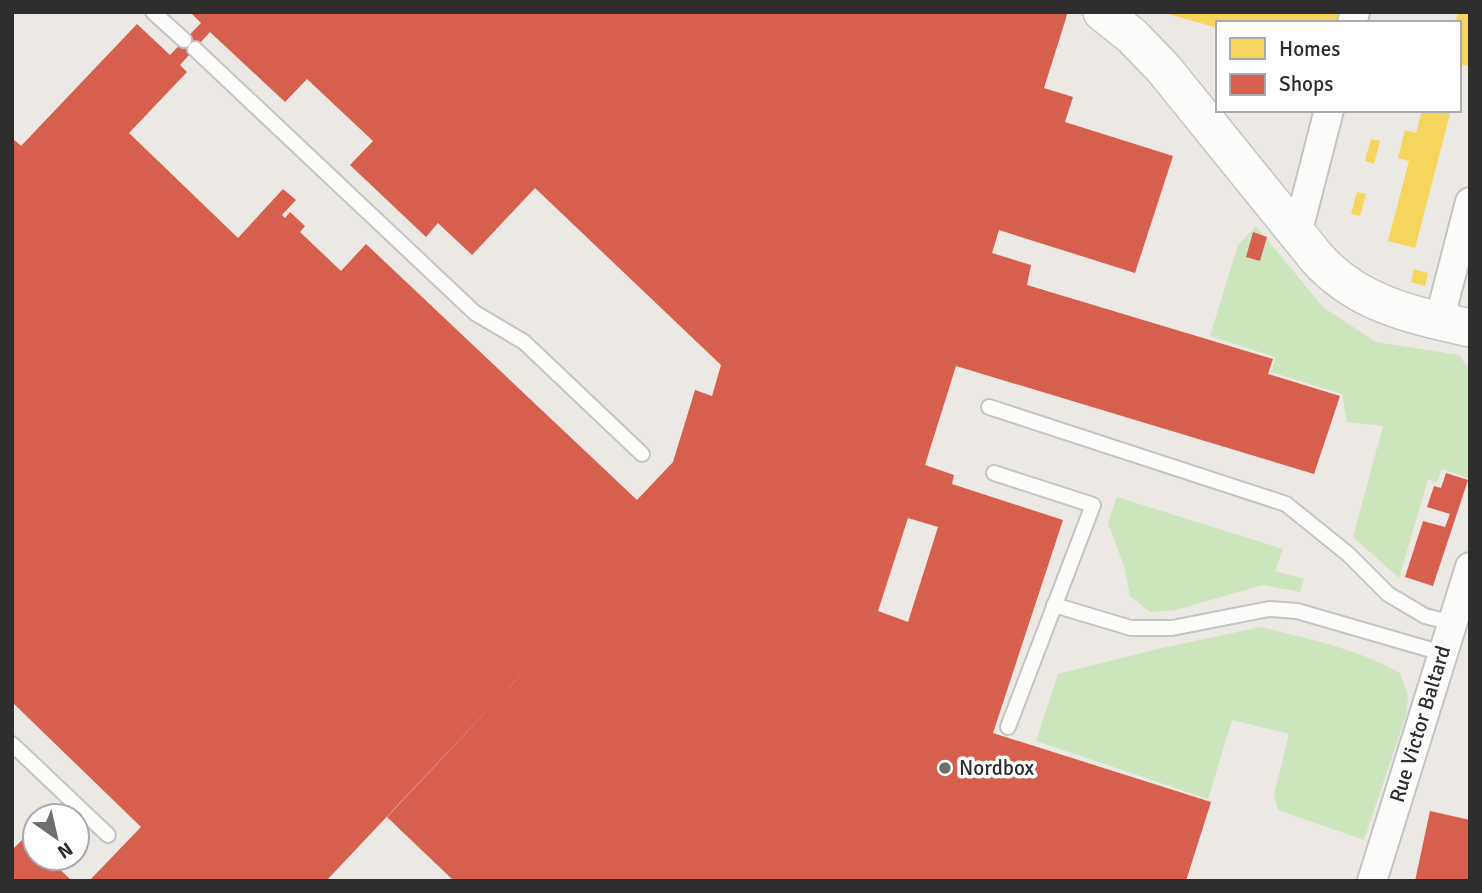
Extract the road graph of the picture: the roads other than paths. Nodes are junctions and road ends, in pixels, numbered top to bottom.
1 (153, 12) edge
2 (1117, 18) edge
3 (1328, 112) edge
4 (1470, 202) edge
5 (1297, 234) junction
6 (1455, 325) edge
7 (989, 407) dead end
8 (642, 454) dead end
9 (994, 473) dead end
10 (1470, 568) edge
11 (1054, 605) junction
12 (1452, 623) junction
13 (1442, 653) junction
14 (1008, 727) dead end
15 (14, 750) edge
16 (108, 835) dead end
17 (1372, 881) edge

1 - 8 lane
2 - 5 street
3 - 5 street
4 - 6 street
5 - 6 street
7 - 12 lane
9 - 11 lane
10 - 12 street, Rue Victor Baltard
11 - 13 lane
11 - 14 lane
12 - 13 street, Rue Victor Baltard
13 - 17 street, Rue Victor Baltard
15 - 16 lane

